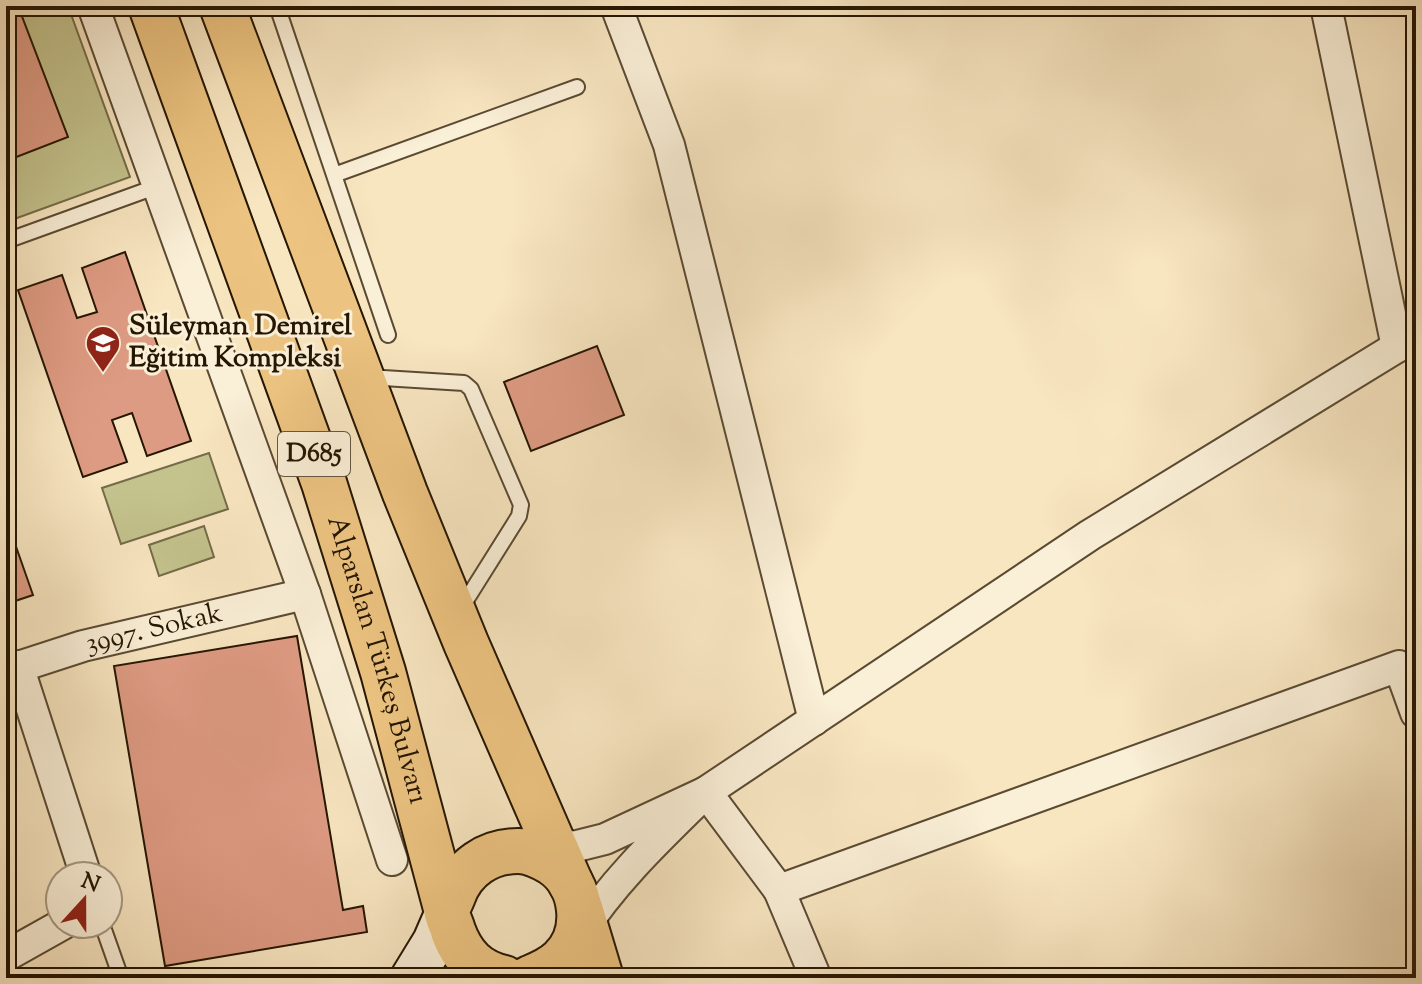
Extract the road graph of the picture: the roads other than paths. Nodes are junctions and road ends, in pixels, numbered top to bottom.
1 (93, 6) edge
2 (151, 6) edge
3 (222, 6) edge
4 (277, 6) edge
5 (616, 6) edge
6 (1334, 8) edge
7 (577, 87) dead end
8 (334, 175) junction
9 (158, 186) junction
10 (6, 241) edge
11 (388, 335) dead end
12 (1406, 343) edge
13 (360, 376) junction
14 (305, 594) junction
15 (456, 617) junction
16 (12, 669) edge
17 (1416, 713) edge
18 (814, 720) junction
19 (706, 792) junction
20 (80, 860) edge
21 (392, 860) dead end
22 (779, 890) junction
23 (565, 892) junction
24 (44, 935) edge
25 (108, 940) edge
26 (460, 947) edge
27 (6, 956) edge
28 (121, 978) edge
29 (412, 978) edge
30 (504, 978) edge
31 (530, 978) edge
32 (601, 978) edge
33 (816, 978) edge

1 - 9 street
2 - 26 highway, Alparslan Türkeş Bulvarı / D685
3 - 13 highway, D685
4 - 8 lane
5 - 18 street
6 - 12 street
7 - 8 lane
8 - 11 lane
9 - 10 lane
9 - 14 street
12 - 18 street
13 - 15 highway, D685
13 - 15 lane
14 - 16 street, 3997. Sokak
14 - 21 street
15 - 23 highway, D685
16 - 20 street
17 - 22 street
18 - 19 street
19 - 22 street
19 - 23 street
19 - 23 street
22 - 33 street
23 - 26 highway
23 - 31 highway
23 - 32 highway, D685
24 - 27 street
25 - 28 lane
26 - 29 street
26 - 30 highway

